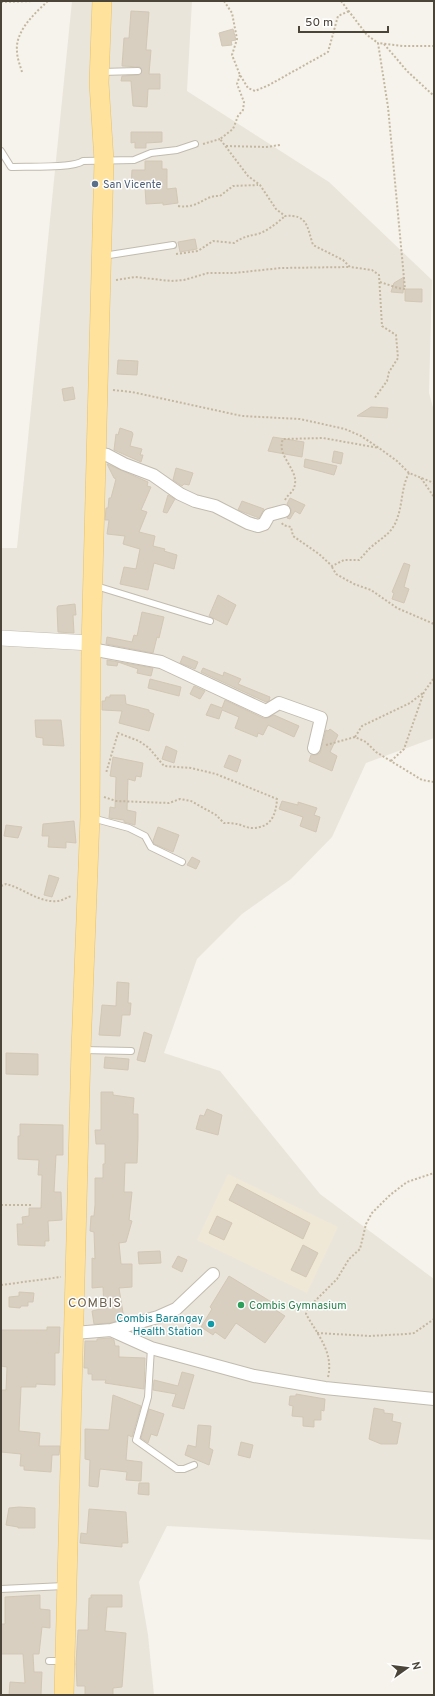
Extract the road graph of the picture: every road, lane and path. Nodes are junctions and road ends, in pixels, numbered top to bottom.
1 (34, 1) edge
2 (48, 1) edge
3 (102, 1) edge
4 (224, 1) edge
5 (341, 1) edge
6 (1, 2) edge
7 (349, 11) junction
8 (378, 43) junction
9 (384, 44) junction
10 (434, 46) edge
11 (22, 72) dead end
12 (138, 72) dead end
13 (240, 75) junction
14 (100, 78) junction
15 (434, 96) edge
16 (220, 139) junction
17 (195, 144) joint
18 (280, 145) dead end
19 (225, 146) junction
20 (1, 151) edge
21 (104, 161) junction
22 (260, 184) junction
23 (178, 206) dead end
24 (285, 216) junction
25 (173, 245) joint
26 (101, 256) junction
27 (350, 267) junction
28 (101, 279) junction
29 (380, 282) junction
30 (97, 388) junction
31 (374, 399) dead end
32 (379, 448) junction
33 (96, 453) junction
34 (409, 474) junction
35 (420, 477) junction
36 (434, 483) edge
37 (434, 497) edge
38 (282, 511) junction
39 (332, 566) junction
40 (92, 586) junction
41 (210, 621) dead end
42 (434, 624) edge
43 (1, 638) edge
44 (91, 646) junction
45 (434, 678) edge
46 (424, 692) junction
47 (355, 737) junction
48 (314, 748) joint
49 (391, 761) junction
50 (106, 775) dead end
51 (434, 782) edge
52 (99, 796) dead end
53 (90, 817) junction
54 (182, 862) dead end
55 (1, 886) edge
56 (87, 896) junction
57 (81, 1050) junction
58 (131, 1051) dead end
59 (434, 1172) edge
60 (1, 1205) edge
61 (32, 1205) dead end
62 (213, 1274) dead end
63 (76, 1276) junction
64 (1, 1285) edge
65 (434, 1319) edge
66 (111, 1330) junction
67 (74, 1333) junction
68 (317, 1333) junction
69 (151, 1348) junction
70 (325, 1388) junction
71 (434, 1399) edge
72 (194, 1465) dead end
73 (66, 1586) junction
74 (1, 1589) edge
75 (64, 1695) edge

1 - 6 path
2 - 11 path
3 - 14 main road
4 - 13 path
5 - 7 path
7 - 8 path
7 - 13 path
8 - 9 path
8 - 29 path
9 - 10 path
9 - 15 path
12 - 14 lane
13 - 16 path
14 - 21 main road
16 - 17 path
16 - 19 path
17 - 21 lane
18 - 19 path
19 - 22 path
20 - 21 lane
21 - 26 main road
22 - 23 path
22 - 24 path
24 - 25 path
24 - 27 path
25 - 26 lane
26 - 28 main road
27 - 28 path
27 - 29 path
28 - 30 main road
29 - 31 path
30 - 32 path
30 - 33 main road
32 - 34 path
32 - 38 path
33 - 38 street
33 - 40 main road
34 - 35 path
34 - 39 path
35 - 36 path
35 - 37 path
38 - 39 path
39 - 42 path
40 - 41 lane
40 - 44 main road
43 - 44 street
44 - 48 street
44 - 53 main road
45 - 46 path
46 - 47 path
46 - 49 path
47 - 48 path
47 - 49 path
49 - 51 path
50 - 52 path
53 - 54 lane
53 - 56 main road
55 - 56 path
56 - 57 main road
57 - 58 lane
57 - 63 main road
59 - 68 path
60 - 61 path
62 - 66 street
63 - 64 path
63 - 67 main road
65 - 68 path
66 - 67 street
66 - 69 street
67 - 73 main road
68 - 70 path
69 - 70 street
69 - 72 lane
70 - 71 street
73 - 74 lane
73 - 75 main road

